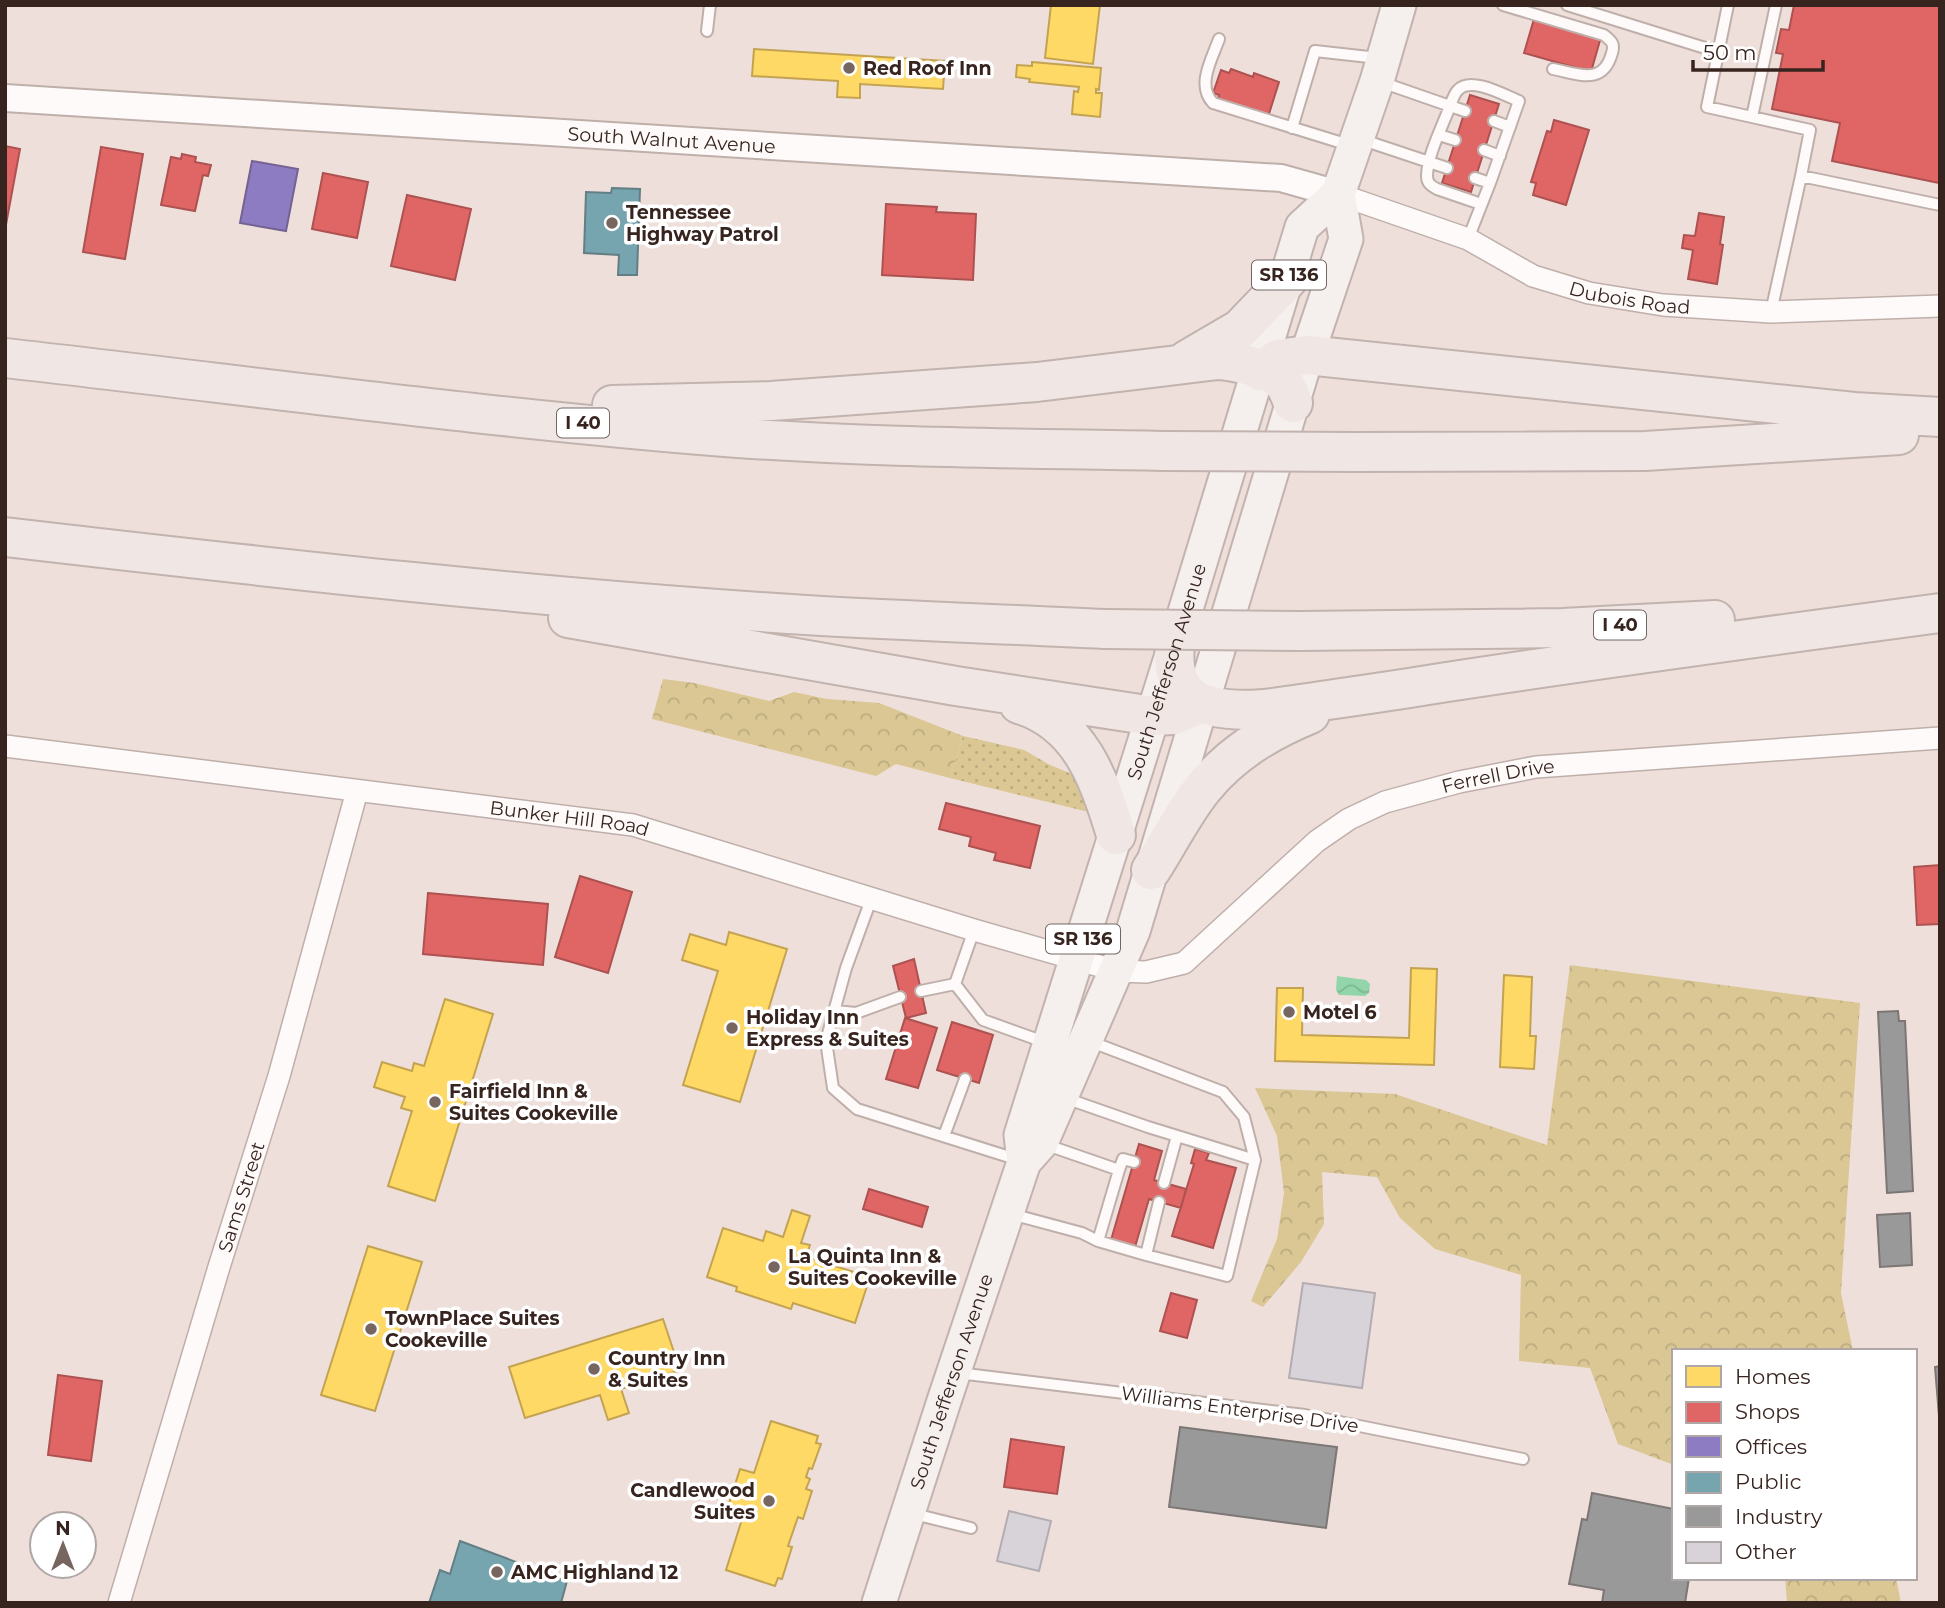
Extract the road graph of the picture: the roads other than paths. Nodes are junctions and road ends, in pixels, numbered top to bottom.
1 (710, 5) edge
2 (1399, 5) edge
3 (1503, 5) edge
4 (1567, 5) edge
5 (1728, 5) edge
6 (1776, 5) edge
7 (707, 30) dead end
8 (1219, 39) dead end
9 (1718, 52) junction
10 (1553, 68) dead end
11 (1380, 70) junction
12 (5, 98) edge
13 (1450, 106) junction
14 (1465, 111) dead end
15 (1752, 117) junction
16 (1494, 121) dead end
17 (1510, 127) junction
18 (1292, 128) junction
19 (1439, 135) junction
20 (1455, 140) dead end
21 (1356, 142) junction
22 (1484, 150) dead end
23 (1500, 156) junction
24 (1430, 162) junction
25 (1447, 168) dead end
26 (1801, 176) junction
27 (1475, 178) dead end
28 (1489, 183) junction
29 (1338, 194) junction
30 (1481, 204) junction
31 (1940, 205) edge
32 (1468, 239) junction
33 (1288, 279) junction
34 (1940, 306) edge
35 (1771, 312) junction
36 (1307, 355) junction
37 (5, 358) edge
38 (1174, 367) junction
39 (1260, 370) junction
40 (1293, 403) junction
41 (407, 405) junction
42 (1940, 417) edge
43 (1940, 433) edge
44 (5, 537) edge
45 (276, 569) junction
46 (1940, 607) edge
47 (1940, 613) edge
48 (1175, 645) junction
49 (956, 686) junction
50 (1393, 690) junction
51 (1202, 704) junction
52 (1153, 716) junction
53 (1940, 738) edge
54 (5, 746) edge
55 (358, 791) junction
56 (1116, 835) junction
57 (1151, 870) junction
58 (872, 897) junction
59 (974, 930) junction
60 (1077, 960) junction
61 (1117, 971) junction
62 (955, 984) junction
63 (921, 991) dead end
64 (900, 997) dead end
65 (835, 1011) junction
66 (1087, 1040) junction
67 (1050, 1044) junction
68 (964, 1079) dead end
69 (1062, 1097) junction
70 (944, 1136) junction
71 (1177, 1136) junction
72 (1033, 1152) junction
73 (1255, 1160) junction
74 (1134, 1162) dead end
75 (1118, 1174) junction
76 (1163, 1175) dead end
77 (1128, 1181) dead end
78 (1110, 1200) junction
79 (1159, 1202) dead end
80 (1122, 1204) dead end
81 (1007, 1213) junction
82 (1104, 1220) junction
83 (1116, 1223) dead end
84 (1140, 1230) dead end
85 (1152, 1233) junction
86 (1098, 1241) junction
87 (1146, 1255) junction
88 (955, 1372) junction
89 (1523, 1459) dead end
90 (908, 1512) junction
91 (971, 1528) dead end
92 (119, 1603) edge
93 (879, 1603) edge

1 - 7 lane
2 - 11 main road, South Jefferson Avenue / SR 136
3 - 10 lane
4 - 9 lane
5 - 9 lane
6 - 15 lane
8 - 18 lane
9 - 15 lane
11 - 13 lane
11 - 18 lane
11 - 21 main road, South Jefferson Avenue / SR 136
12 - 29 street, South Walnut Avenue
13 - 14 lane
13 - 17 lane
13 - 19 lane
15 - 26 lane
16 - 17 lane
17 - 23 lane
18 - 21 lane
19 - 20 lane
19 - 24 lane
21 - 24 lane
21 - 29 main road, South Jefferson Avenue / SR 136
22 - 23 lane
23 - 28 lane
24 - 25 lane
24 - 30 lane
26 - 31 lane
26 - 35 lane
27 - 28 lane
28 - 30 lane
29 - 32 street, Dubois Road
29 - 33 main road, South Jefferson Avenue / SR 136
29 - 36 main road, South Jefferson Avenue / SR 136
30 - 32 lane
32 - 35 street, Dubois Road
33 - 38 highway
33 - 39 main road, South Jefferson Avenue / SR 136
34 - 35 street, Dubois Road
36 - 39 highway
36 - 40 main road, South Jefferson Avenue / SR 136
36 - 42 highway
37 - 41 highway, I 40
38 - 39 highway
38 - 41 highway
39 - 40 highway
39 - 48 main road, South Jefferson Avenue / SR 136
40 - 51 main road, South Jefferson Avenue / SR 136
41 - 43 highway, I 40, bridge
44 - 45 highway, I 40
45 - 46 highway, I 40, bridge
45 - 49 highway
47 - 50 highway
48 - 51 highway
48 - 52 main road, South Jefferson Avenue / SR 136
49 - 52 highway
49 - 56 highway
50 - 51 highway
50 - 57 highway
51 - 52 highway
51 - 57 main road, South Jefferson Avenue / SR 136
52 - 56 main road, South Jefferson Avenue / SR 136
53 - 61 street, Ferrell Drive
54 - 55 street, Bunker Hill Road
55 - 58 street, Bunker Hill Road
55 - 92 street, Sams Street
56 - 60 main road, South Jefferson Avenue / SR 136
57 - 61 main road, South Jefferson Avenue / SR 136
58 - 59 street, Bunker Hill Road
58 - 65 lane
59 - 60 street, Bunker Hill Road
59 - 62 lane
60 - 61 street, Bunker Hill Road
60 - 67 main road, South Jefferson Avenue / SR 136
61 - 66 main road, South Jefferson Avenue / SR 136
62 - 63 lane
62 - 67 lane
64 - 65 lane
65 - 70 lane
66 - 69 main road, South Jefferson Avenue / SR 136
66 - 73 lane
67 - 72 main road, South Jefferson Avenue / SR 136
68 - 70 lane
69 - 71 lane
69 - 72 main road, South Jefferson Avenue / SR 136
70 - 72 lane
71 - 73 lane
71 - 76 lane
72 - 75 lane
72 - 81 main road, South Jefferson Avenue / SR 136
73 - 87 lane
74 - 75 lane
75 - 77 lane
75 - 78 lane
78 - 80 lane
78 - 82 lane
79 - 85 lane
81 - 86 lane
81 - 88 main road, South Jefferson Avenue / SR 136
82 - 83 lane
82 - 86 lane
84 - 85 lane
85 - 87 lane
86 - 87 lane
88 - 89 lane, Williams Enterprise Drive
88 - 90 main road, South Jefferson Avenue / SR 136
90 - 91 lane
90 - 93 main road, South Jefferson Avenue / SR 136

